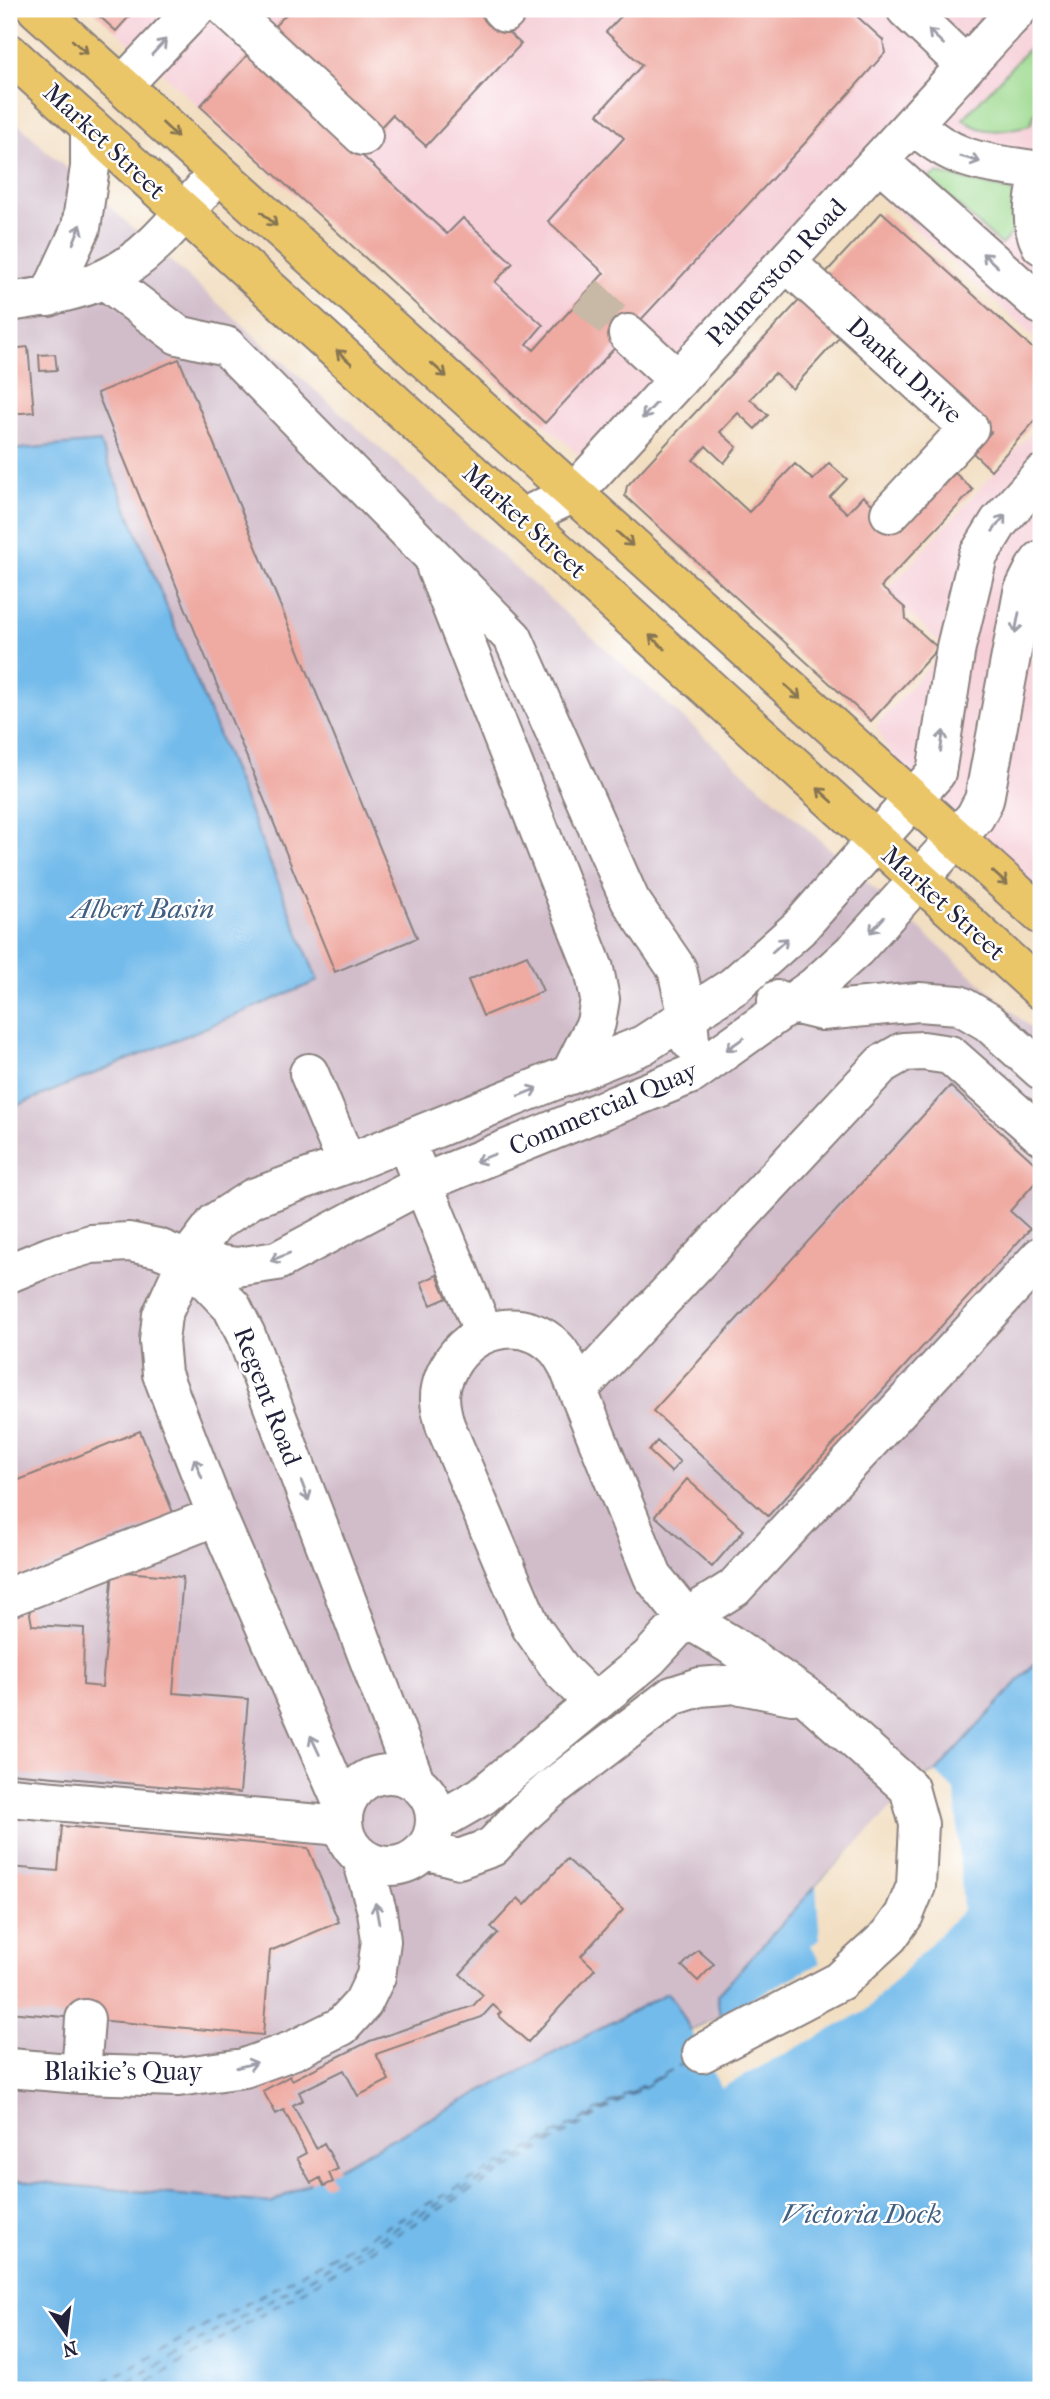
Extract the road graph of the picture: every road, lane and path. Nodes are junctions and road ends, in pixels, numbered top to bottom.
1 (37, 9) edge
2 (195, 9) edge
3 (227, 9) edge
4 (906, 9) edge
5 (1018, 9) edge
6 (9, 53) edge
7 (966, 66) junction
8 (123, 85) junction
9 (913, 124) junction
10 (90, 127) junction
11 (363, 136) dead end
12 (879, 161) junction
13 (1041, 170) edge
14 (218, 173) junction
15 (183, 212) junction
16 (1041, 244) edge
17 (786, 262) junction
18 (104, 279) junction
19 (49, 297) junction
20 (9, 302) edge
21 (1041, 305) edge
22 (628, 334) tunnel mouth
23 (678, 380) junction
24 (1041, 475) edge
25 (574, 493) junction
26 (890, 513) dead end
27 (522, 518) junction
28 (430, 552) junction
29 (1041, 560) edge
30 (913, 800) junction
31 (956, 838) junction
32 (875, 841) junction
33 (918, 880) junction
34 (1041, 915) edge
35 (677, 969) junction
36 (734, 986) junction
37 (1041, 990) edge
38 (791, 1005) junction
39 (688, 1017) junction
40 (1041, 1070) edge
41 (309, 1073) dead end
42 (692, 1074) junction
43 (570, 1075) junction
44 (1041, 1135) edge
45 (405, 1141) junction
46 (347, 1164) junction
47 (423, 1183) junction
48 (1041, 1256) edge
49 (187, 1260) junction
50 (9, 1273) edge
51 (484, 1333) junction
52 (578, 1390) junction
53 (217, 1516) junction
54 (9, 1597) edge
55 (686, 1618) junction
56 (808, 1698) junction
57 (594, 1703) junction
58 (415, 1782) junction
59 (9, 1797) edge
60 (343, 1817) junction
61 (430, 1836) junction
62 (362, 1859) junction
63 (85, 2019) dead end
64 (702, 2053) dead end
65 (9, 2068) edge
66 (81, 2074) junction

1 -> 8 main road, Market Street
8 -> 2 street
3 - 11 street
7 -> 4 street
5 - 7 street, Palmerston Road
6 - 10 main road, Market Street
7 - 9 street, Palmerston Road
8 -> 14 main road, Market Street
9 - 12 street, Palmerston Road
9 -> 13 street
10 - 15 main road, Market Street
19 -> 10 street
12 - 17 street, Palmerston Road
21 -> 12 street
13 - 16 street
14 - 15 street
14 -> 25 main road, Market Street
15 - 18 street
27 -> 15 main road, Market Street
17 - 23 street, Palmerston Road
17 - 26 street, Danku Drive
18 - 19 street
18 - 28 street
19 - 20 street
22 - 23 street
23 -> 25 street, Palmerston Road
30 -> 24 street, Commercial Quay
25 - 27 street, Palmerston Road
25 -> 30 main road, Market Street
32 -> 27 main road, Market Street
28 - 35 street
28 - 43 street
29 -> 31 street, Commercial Quay
30 - 31 main road, Market Street
30 - 32 street, Commercial Quay
31 - 33 street, Commercial Quay
31 -> 34 main road, Market Street
32 - 33 main road, Market Street
36 -> 32 street, Commercial Quay
33 - 37 main road, Market Street
33 -> 38 street, Commercial Quay
35 - 36 street
35 - 39 street
36 - 38 street
36 - 39 street, Commercial Quay
38 - 40 street
38 -> 42 street, Commercial Quay
39 - 42 street
39 - 43 street, Commercial Quay
41 - 46 street
42 -> 47 street, Commercial Quay
45 -> 43 street, Commercial Quay
44 - 52 street
45 - 46 street, Commercial Quay
45 - 47 street
46 - 49 street, Commercial Quay
47 -> 49 street, Commercial Quay
47 - 51 street
48 - 55 street
49 - 50 street, Commercial Quay
53 -> 49 street
49 -> 58 street, Regent Road
51 - 52 street
51 - 57 street
52 - 55 street
53 - 54 street
60 -> 53 street
55 - 56 street
55 - 57 street
56 - 61 street
56 - 64 street
57 - 61 street
58 - 60 street
58 - 61 street
59 - 60 street
60 - 62 street
61 - 62 street
66 -> 62 street, Blaikie's Quay
63 - 66 street
65 - 66 street, Blaikie's Quay

